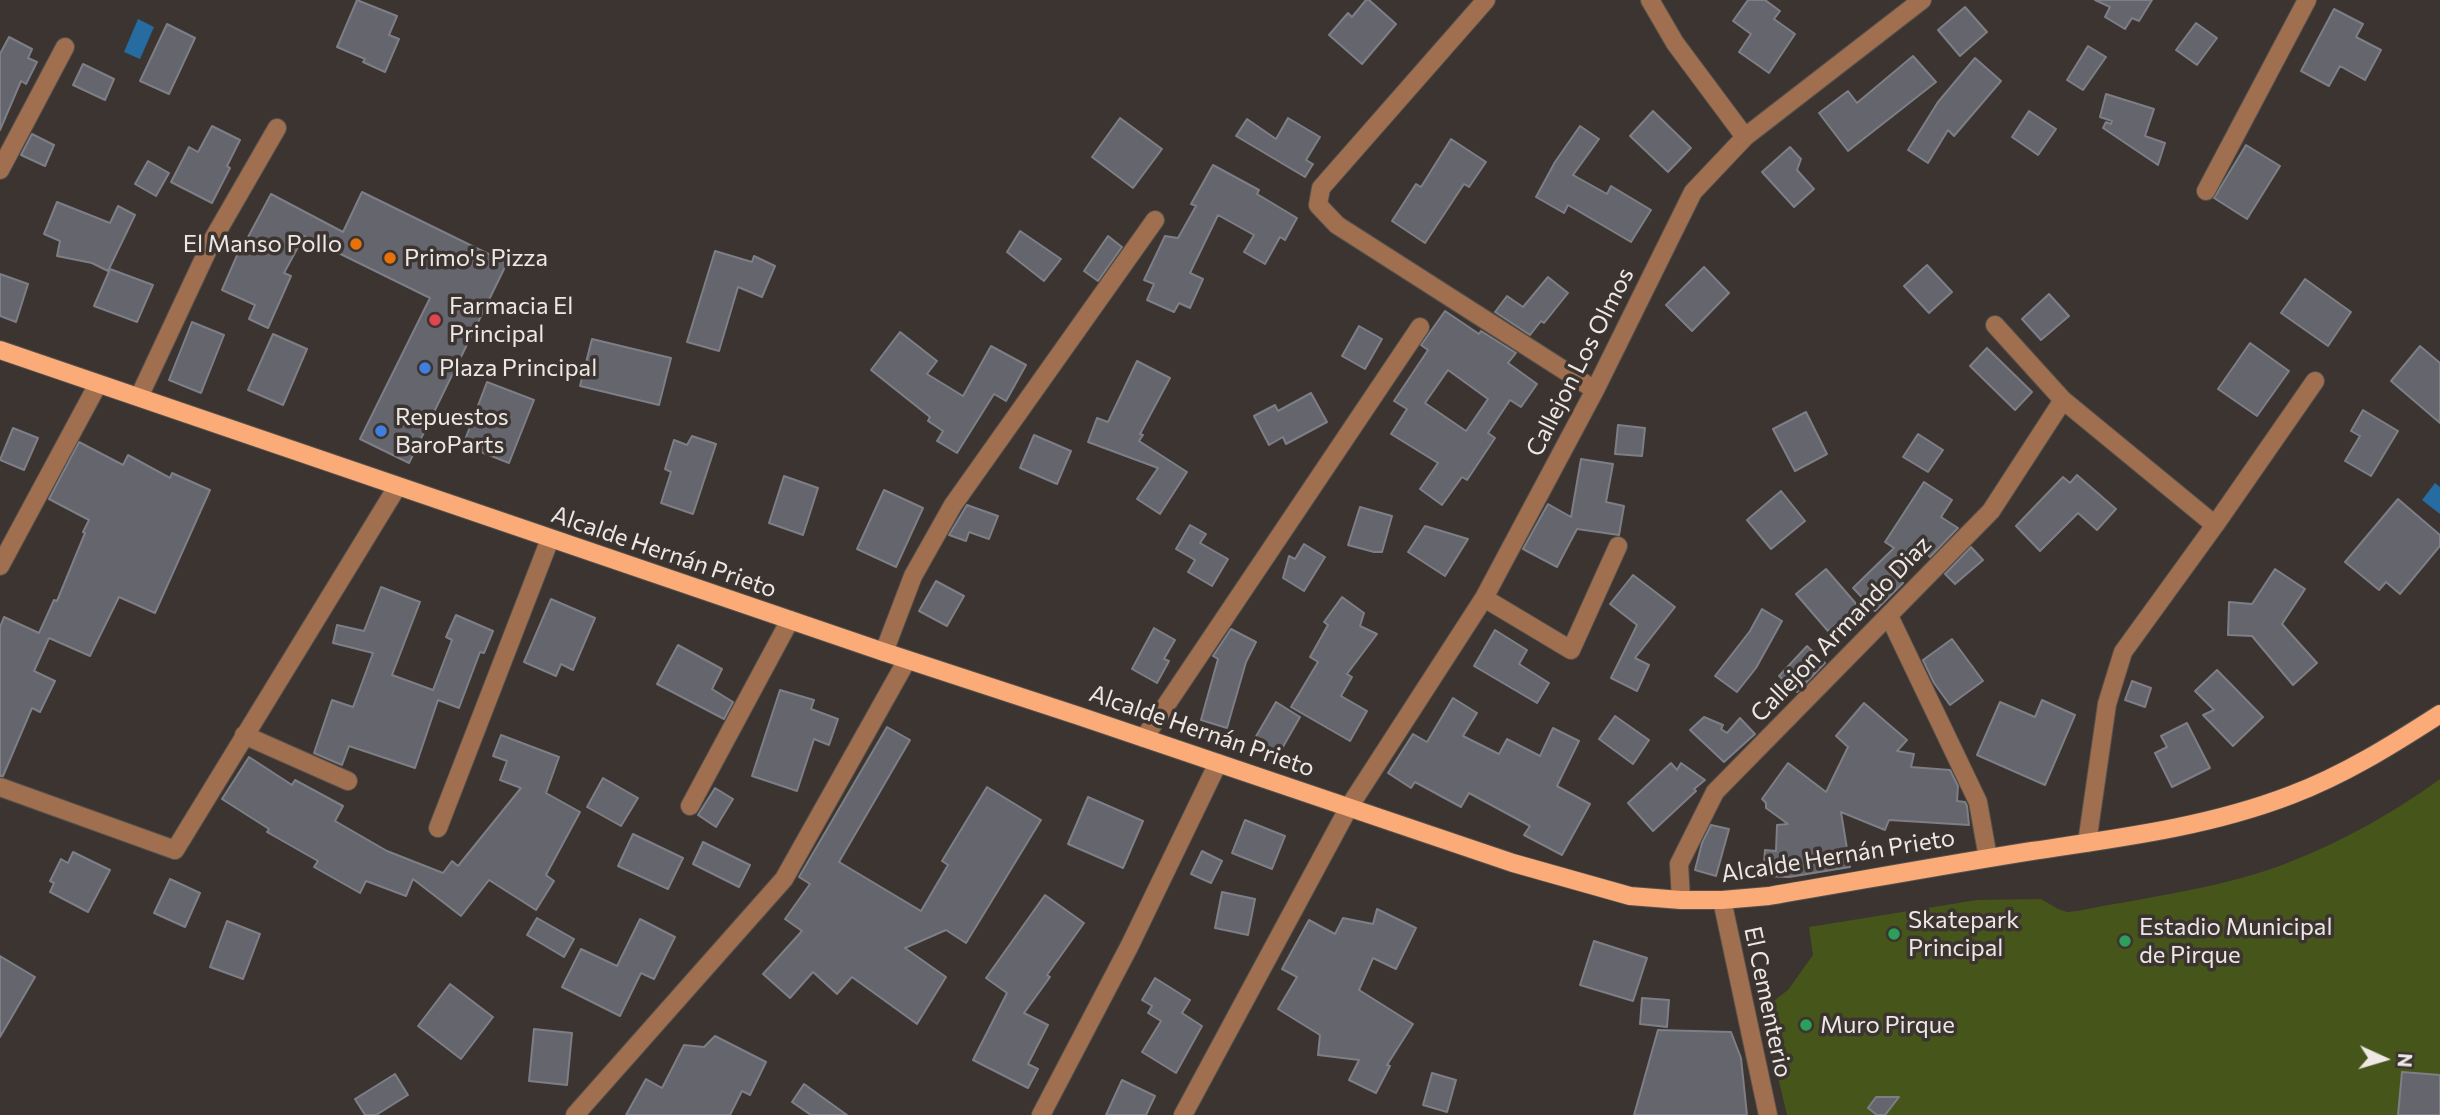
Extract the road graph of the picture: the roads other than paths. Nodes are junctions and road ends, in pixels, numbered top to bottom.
1 (1486, 0) edge
2 (1650, 0) edge
3 (1922, 0) edge
4 (2307, 0) edge
5 (65, 47) dead end
6 (277, 128) dead end
7 (1745, 137) junction
8 (0, 170) edge
9 (2206, 191) dead end
10 (1155, 220) dead end
11 (1995, 325) dead end
12 (1420, 327) dead end
13 (0, 350) edge
14 (2315, 381) dead end
15 (98, 384) junction
16 (1595, 390) junction
17 (139, 397) junction
18 (2063, 400) junction
19 (397, 487) junction
20 (2215, 525) junction
21 (550, 539) junction
22 (1618, 546) dead end
23 (0, 566) edge
24 (1484, 598) junction
25 (1889, 616) junction
26 (790, 620) junction
27 (884, 652) junction
28 (907, 660) junction
29 (2440, 708) edge
30 (2440, 714) edge
31 (244, 735) junction
32 (2407, 735) junction
33 (1144, 738) junction
34 (1218, 763) junction
35 (348, 781) dead end
36 (0, 787) edge
37 (691, 806) dead end
38 (1349, 807) junction
39 (438, 828) dead end
40 (2087, 843) junction
41 (1988, 858) junction
42 (1681, 900) junction
43 (1722, 900) junction
44 (575, 1115) edge
45 (1041, 1115) edge
46 (1183, 1115) edge
47 (1768, 1115) edge

1 - 16 street
2 - 7 street
3 - 7 street, Callejon Los Olmos
4 - 9 street
5 - 8 street
6 - 17 street
7 - 16 street, Callejon Los Olmos
10 - 27 street
11 - 18 street
12 - 33 street
13 - 15 main road, Alcalde Hernán Prieto
14 - 20 street
15 - 17 main road, Alcalde Hernán Prieto
15 - 23 street
16 - 24 street, Callejon Los Olmos
17 - 19 main road, Alcalde Hernán Prieto
18 - 20 street
18 - 25 street, Callejon Armando Diaz
19 - 21 main road, Alcalde Hernán Prieto
19 - 31 street
20 - 40 street
21 - 26 main road, Alcalde Hernán Prieto
21 - 39 street
22 - 24 street
24 - 38 street, Callejon Los Olmos
25 - 41 street
25 - 42 street, Callejon Armando Diaz
26 - 27 main road, Alcalde Hernán Prieto
26 - 37 street
27 - 28 main road, Alcalde Hernán Prieto
28 - 33 main road, Alcalde Hernán Prieto
28 - 44 street
29 - 32 main road, Alcalde Hernán Prieto
30 - 32 main road, Alcalde Hernán Prieto
31 - 35 street
31 - 36 street
32 - 40 main road, Alcalde Hernán Prieto
33 - 34 main road, Alcalde Hernán Prieto
34 - 38 main road, Alcalde Hernán Prieto
34 - 45 street
38 - 42 main road, Alcalde Hernán Prieto
38 - 46 street, Callejon Los Olmos
40 - 41 main road, Alcalde Hernán Prieto
41 - 43 main road, Alcalde Hernán Prieto
42 - 43 main road, Alcalde Hernán Prieto
43 - 47 street, El Cementerio

